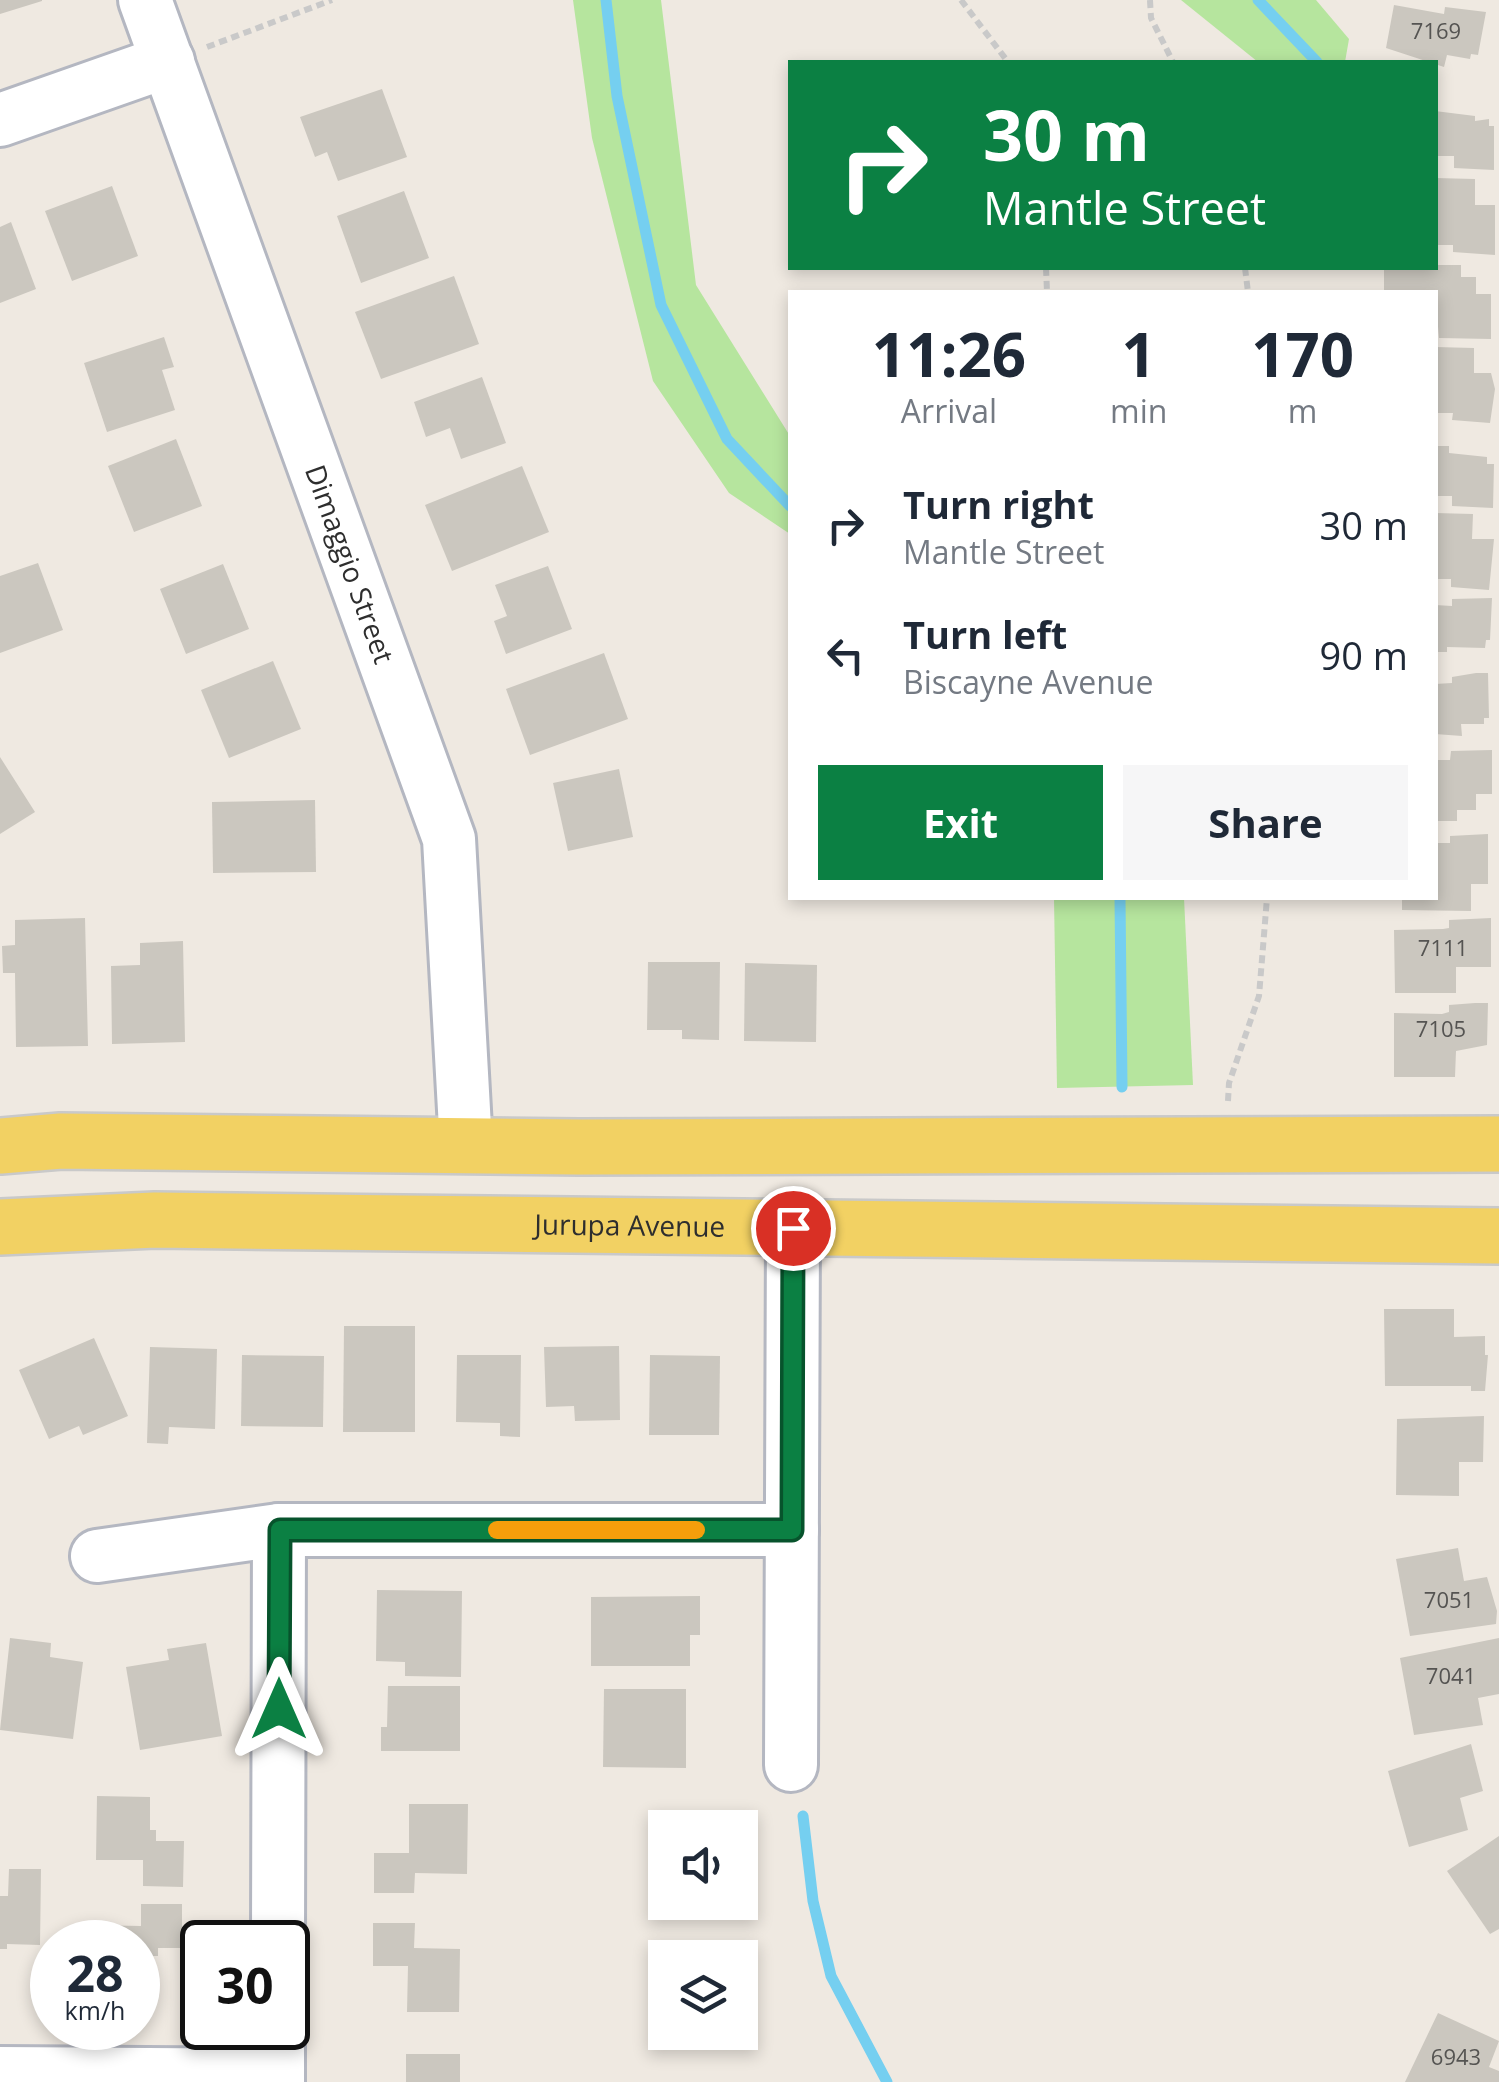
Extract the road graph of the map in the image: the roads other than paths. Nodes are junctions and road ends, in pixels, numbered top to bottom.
1 (145, 0) edge
2 (168, 61) junction
3 (0, 120) edge
4 (1499, 1144) edge
5 (0, 1146) edge
6 (466, 1146) junction
7 (0, 1226) edge
8 (793, 1228) junction
9 (1499, 1236) edge
10 (280, 1530) junction
11 (792, 1530) junction
12 (96, 1556) dead end
13 (791, 1765) dead end
14 (278, 1920) edge
15 (278, 2062) edge
16 (0, 2073) edge

1 - 2 street, Dimaggio Street
2 - 3 street
2 - 6 street, Dimaggio Street
4 - 6 main road
5 - 6 main road
7 - 8 main road, Jurupa Avenue
8 - 9 main road, Jurupa Avenue
8 - 11 street
10 - 11 street
10 - 12 street
10 - 14 street
11 - 13 street
15 - 16 street

